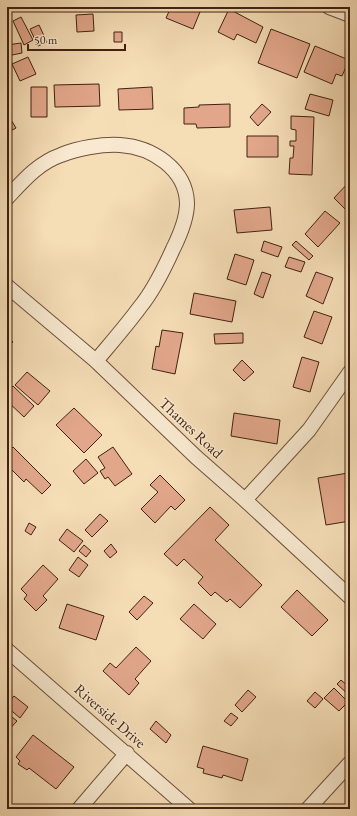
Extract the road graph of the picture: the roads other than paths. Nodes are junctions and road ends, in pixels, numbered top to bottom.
1 (328, 7) edge
2 (350, 15) edge
3 (7, 198) edge
4 (7, 286) edge
5 (96, 361) junction
6 (350, 372) edge
7 (245, 500) junction
8 (350, 597) edge
9 (7, 650) edge
10 (127, 753) junction
11 (350, 763) edge
12 (79, 809) edge
13 (189, 809) edge
14 (308, 809) edge

1 - 2 street
3 - 5 street
4 - 5 street, Thames Road
5 - 7 street, Thames Road
6 - 7 street
7 - 8 street, Thames Road
9 - 10 street, Riverside Drive
10 - 12 street
10 - 13 street, Riverside Drive
11 - 14 street

